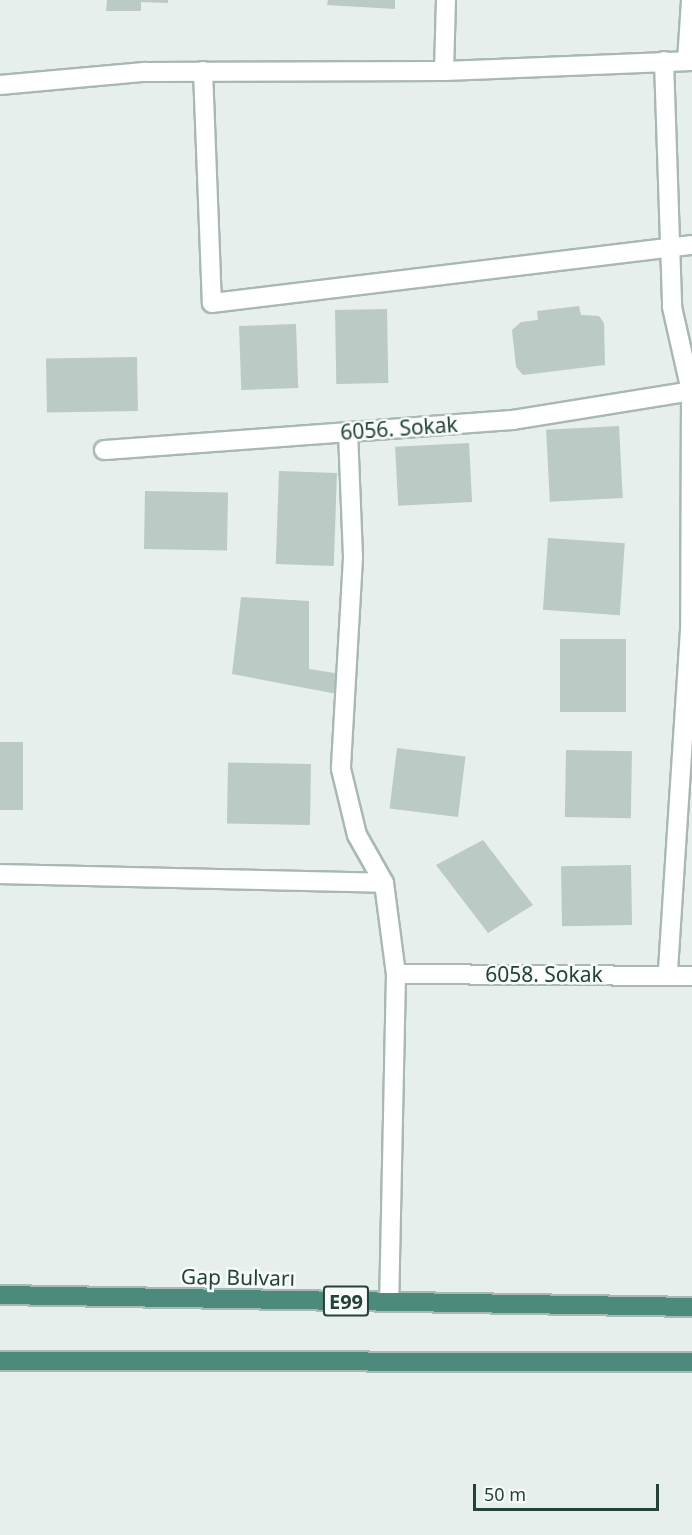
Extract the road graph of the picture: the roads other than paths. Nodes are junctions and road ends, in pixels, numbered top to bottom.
1 (446, 0) edge
2 (691, 0) edge
3 (664, 61) junction
4 (689, 61) edge
5 (202, 71) junction
6 (444, 71) junction
7 (0, 85) edge
8 (692, 245) edge
9 (671, 246) junction
10 (692, 391) edge
11 (348, 432) junction
12 (104, 450) dead end
13 (0, 874) edge
14 (384, 883) junction
15 (396, 974) junction
16 (668, 974) junction
17 (692, 976) edge
18 (0, 1295) edge
19 (389, 1302) junction
20 (692, 1307) edge
21 (0, 1361) edge
22 (692, 1362) edge

1 - 6 street
2 - 4 street
3 - 4 street
3 - 6 street
3 - 9 street
5 - 6 street
5 - 7 street
5 - 9 street
8 - 9 street
9 - 10 street
10 - 11 street, 6056. Sokak
10 - 16 street
11 - 12 street, 6056. Sokak
11 - 14 street
13 - 14 street
14 - 15 street
15 - 16 street, 6058. Sokak
15 - 19 street
16 - 17 street, 6058. Sokak
18 - 19 highway, Gap Bulvarı / E99
19 - 20 highway, Gap Bulvarı / E99
21 - 22 highway

